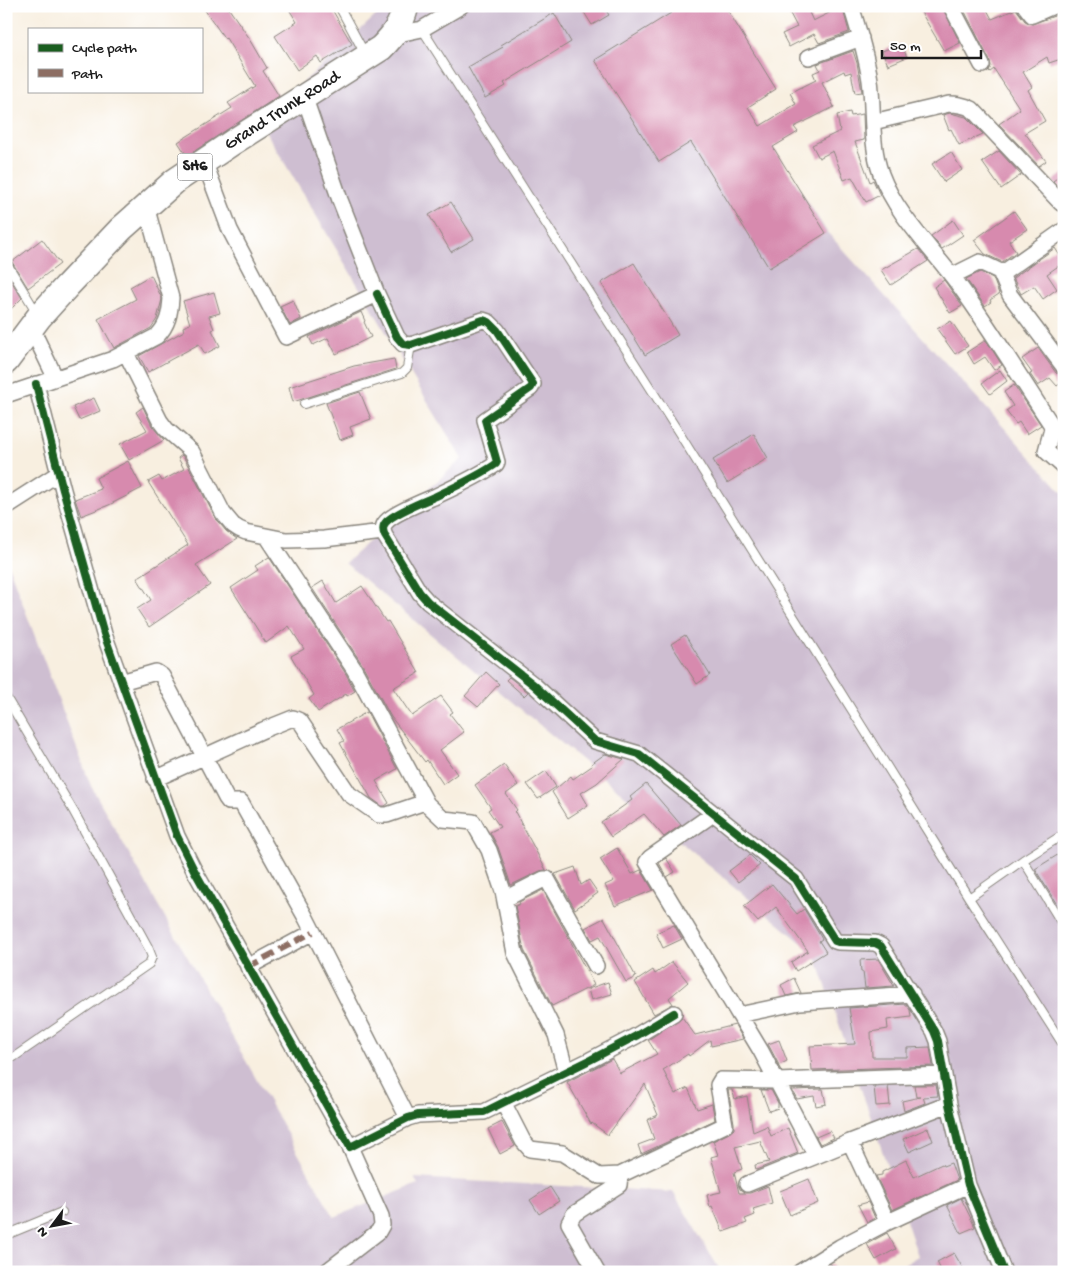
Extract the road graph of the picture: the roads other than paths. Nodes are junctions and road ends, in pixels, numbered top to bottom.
1 (339, 6) edge
2 (406, 6) edge
3 (461, 6) edge
4 (851, 6) edge
5 (951, 6) edge
6 (1025, 6) edge
7 (1053, 6) edge
8 (422, 29) junction
9 (394, 36) junction
10 (861, 38) junction
11 (809, 57) dead end
12 (367, 58) junction
13 (982, 65) dead end
14 (304, 96) junction
15 (873, 122) junction
16 (204, 160) junction
17 (1063, 204) edge
18 (146, 206) junction
19 (1064, 230) edge
20 (6, 262) edge
21 (1001, 274) junction
22 (952, 276) junction
23 (377, 294) junction
24 (35, 322) junction
25 (411, 345) junction
26 (126, 352) junction
27 (6, 361) edge
28 (1064, 367) edge
29 (55, 377) junction
30 (36, 384) junction
31 (6, 395) edge
32 (304, 404) dead end
33 (1064, 467) edge
34 (59, 473) junction
35 (6, 507) edge
36 (383, 532) junction
37 (266, 536) junction
38 (121, 682) junction
39 (6, 697) edge
40 (203, 757) junction
41 (155, 779) junction
42 (426, 802) junction
43 (713, 814) junction
44 (1064, 834) edge
45 (1022, 860) junction
46 (968, 898) junction
47 (505, 899) junction
48 (1064, 927) edge
49 (313, 932) junction
50 (596, 966) dead end
51 (248, 967) junction
52 (912, 994) junction
53 (674, 1013) dead end
54 (739, 1014) junction
55 (1064, 1046) edge
56 (6, 1059) edge
57 (566, 1072) junction
58 (944, 1075) junction
59 (777, 1081) junction
60 (504, 1102) junction
61 (949, 1104) junction
62 (408, 1118) junction
63 (850, 1142) junction
64 (350, 1147) junction
65 (816, 1156) junction
66 (620, 1174) junction
67 (747, 1184) dead end
68 (968, 1185) junction
69 (62, 1212) dead end
70 (886, 1223) junction
71 (6, 1235) edge
72 (326, 1272) edge
73 (597, 1272) edge
74 (800, 1272) edge
75 (1004, 1272) edge

1 - 12 lane
2 - 9 main road, Grand Trunk Road / SH6
3 - 8 street
4 - 10 street
5 - 13 street
6 - 7 street
8 - 9 street
8 - 46 lane
9 - 12 main road, Grand Trunk Road / SH6
10 - 11 street
10 - 15 street
12 - 14 main road, Grand Trunk Road / SH6
14 - 16 main road, Grand Trunk Road / SH6
14 - 23 street
15 - 17 street
15 - 22 street
16 - 18 main road, Grand Trunk Road / SH6
16 - 23 street
18 - 24 main road, Grand Trunk Road / SH6
18 - 26 street
19 - 21 street
20 - 24 lane
21 - 22 street
21 - 28 street
22 - 33 street
23 - 25 street
24 - 27 main road, Grand Trunk Road / SH6
24 - 29 street
25 - 32 lane
25 - 36 street
26 - 29 street
26 - 37 street
29 - 30 street
30 - 31 street
30 - 34 street
34 - 35 street
34 - 38 street
36 - 37 street
36 - 43 street
37 - 42 street
38 - 40 street
38 - 41 street
39 - 56 lane
40 - 41 street
40 - 42 street
40 - 49 street
41 - 51 street
42 - 47 street
43 - 52 street
43 - 54 street
44 - 45 lane
45 - 46 lane
45 - 48 lane
46 - 55 lane
47 - 50 street
47 - 57 street
49 - 51 street
49 - 62 street
51 - 64 street
52 - 54 street
52 - 58 street
53 - 57 street
54 - 59 street
57 - 60 street
58 - 59 street
58 - 61 street
59 - 65 street
59 - 66 street
60 - 62 street
60 - 66 street
61 - 63 street
61 - 68 street
62 - 64 street
63 - 65 street
63 - 70 street
64 - 72 street
65 - 67 street
66 - 73 street
68 - 70 street
68 - 75 street
69 - 71 lane
70 - 74 street

